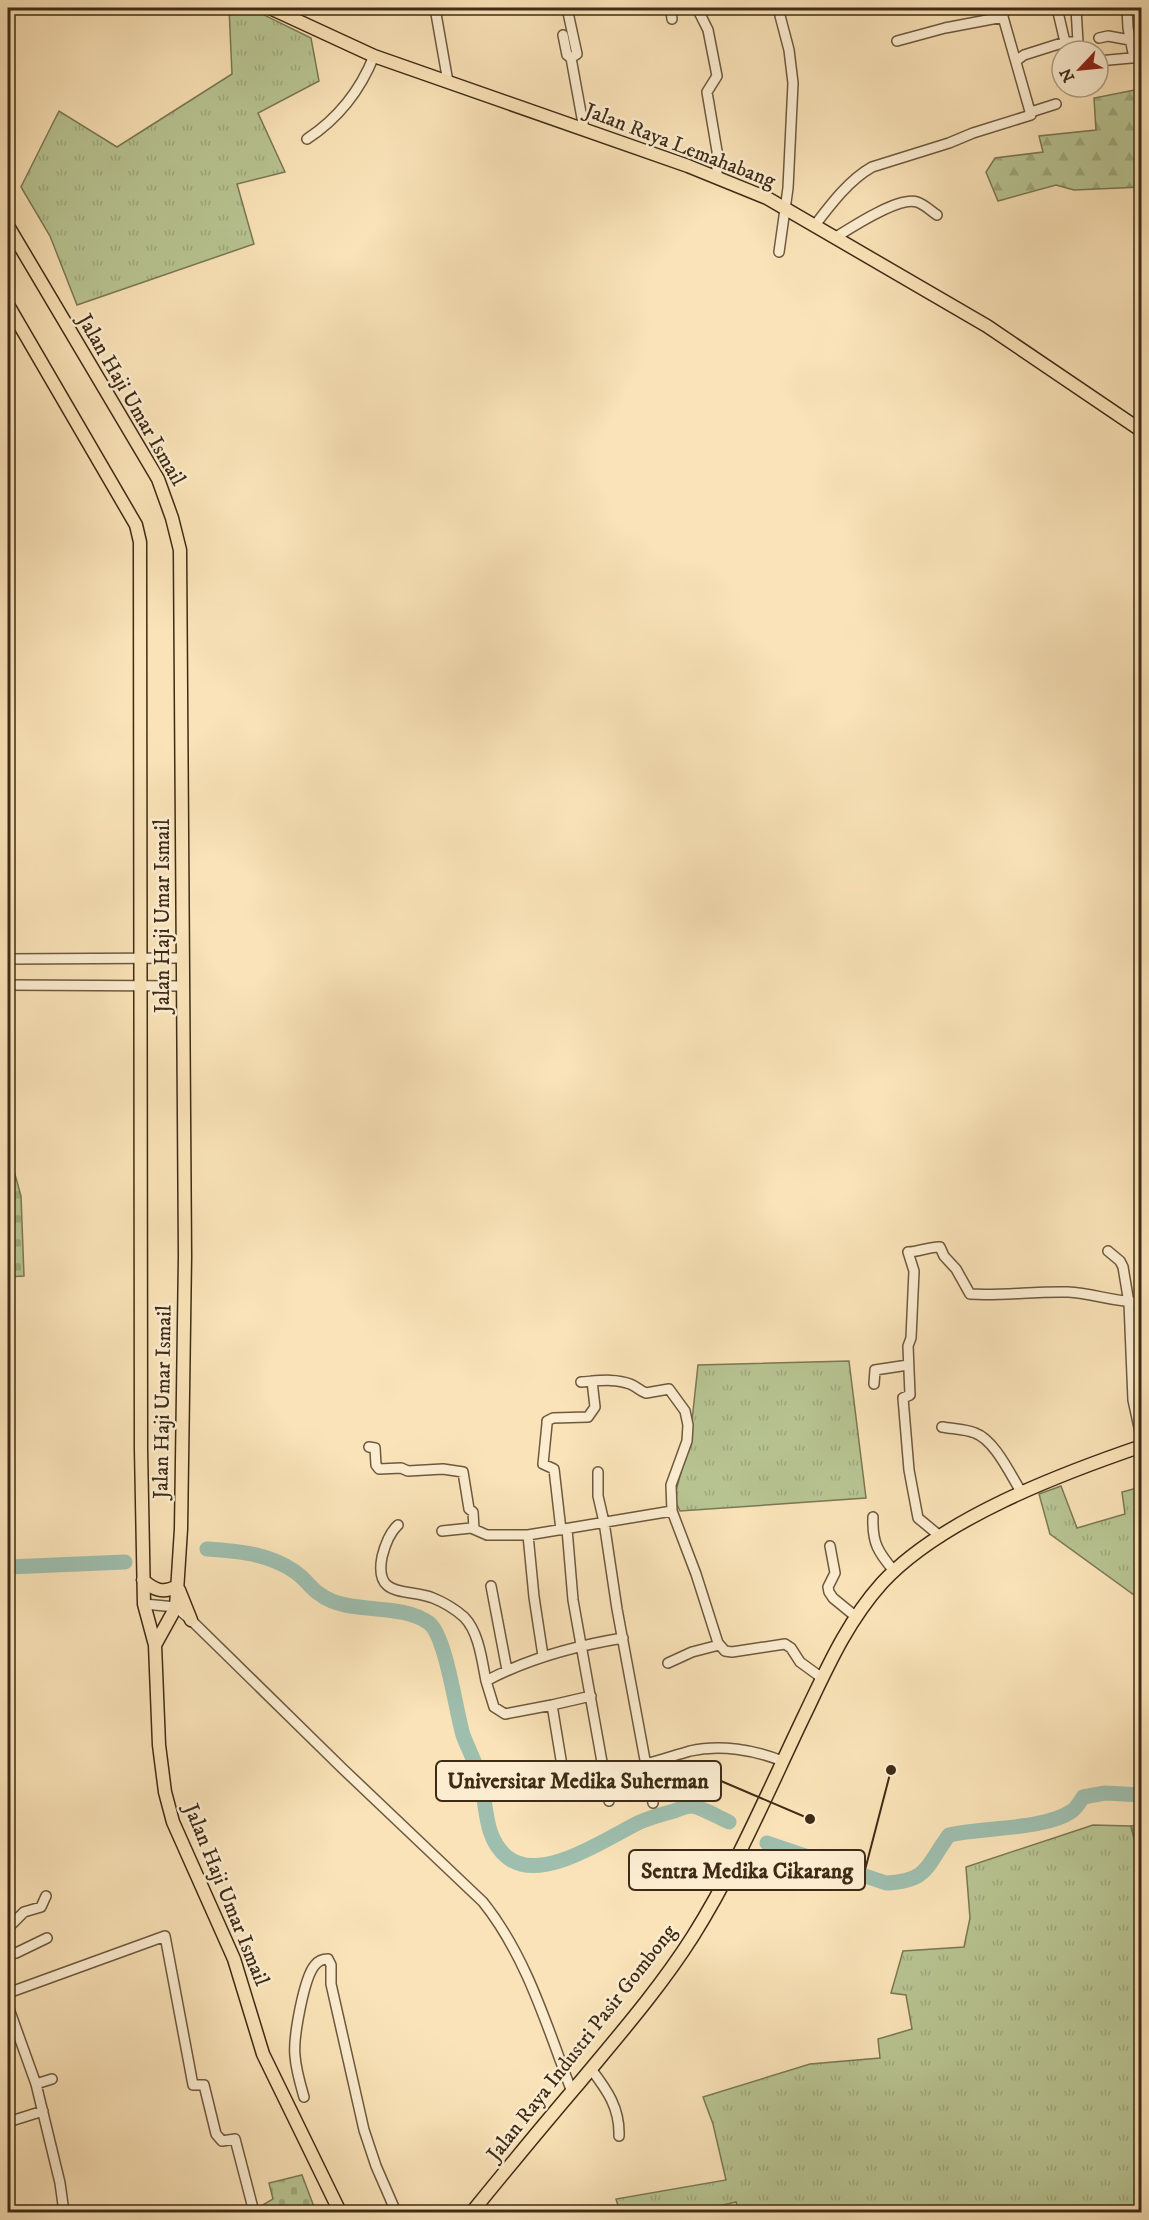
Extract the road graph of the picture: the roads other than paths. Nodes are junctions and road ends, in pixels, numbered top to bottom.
1 (270, 8) edge
2 (435, 8) edge
3 (567, 8) edge
4 (676, 8) edge
5 (697, 8) edge
6 (702, 8) edge
7 (778, 8) edge
8 (1057, 8) edge
9 (1076, 8) edge
10 (1127, 8) edge
11 (1004, 12) edge
12 (672, 19) dead end
13 (563, 35) dead end
14 (1099, 38) dead end
15 (1064, 39) edge
16 (1078, 39) edge
17 (1130, 40) junction
18 (897, 41) dead end
19 (712, 45) junction
20 (1050, 47) edge
21 (374, 56) junction
22 (571, 58) junction
23 (1138, 58) edge
24 (1110, 60) edge
25 (1016, 61) junction
26 (448, 82) junction
27 (1056, 104) dead end
28 (1031, 112) junction
29 (584, 129) junction
30 (307, 139) dead end
31 (717, 176) junction
32 (785, 207) junction
33 (937, 214) dead end
34 (815, 225) junction
35 (8, 226) edge
36 (836, 237) junction
37 (779, 252) dead end
38 (8, 305) edge
39 (1142, 431) edge
40 (141, 958) junction
41 (182, 958) junction
42 (8, 959) edge
43 (8, 985) edge
44 (141, 986) junction
45 (182, 986) junction
46 (1108, 1251) dead end
47 (1142, 1302) edge
48 (1130, 1303) junction
49 (908, 1365) junction
50 (592, 1381) junction
51 (581, 1382) dead end
52 (874, 1384) dead end
53 (942, 1427) dead end
54 (1142, 1440) edge
55 (1142, 1446) edge
56 (369, 1447) dead end
57 (598, 1472) dead end
58 (1022, 1493) junction
59 (672, 1511) junction
60 (873, 1517) dead end
61 (604, 1522) junction
62 (398, 1525) dead end
63 (474, 1529) junction
64 (564, 1530) junction
65 (442, 1531) dead end
66 (528, 1535) junction
67 (941, 1537) junction
68 (830, 1546) dead end
69 (894, 1571) junction
70 (143, 1578) junction
71 (177, 1581) junction
72 (491, 1586) dead end
73 (144, 1604) junction
74 (176, 1607) junction
75 (855, 1616) junction
76 (191, 1620) junction
77 (623, 1638) junction
78 (155, 1645) junction
79 (582, 1645) junction
80 (719, 1645) junction
81 (543, 1656) junction
82 (668, 1662) dead end
83 (507, 1670) junction
84 (822, 1678) junction
85 (486, 1681) junction
86 (591, 1696) junction
87 (552, 1706) junction
88 (782, 1761) junction
89 (646, 1764) junction
90 (567, 1796) dead end
91 (609, 1801) dead end
92 (653, 1803) dead end
93 (46, 1896) dead end
94 (8, 1928) edge
95 (47, 1938) dead end
96 (8, 1954) edge
97 (8, 1993) edge
98 (8, 2006) edge
99 (591, 2069) junction
100 (52, 2079) dead end
101 (36, 2084) junction
102 (572, 2092) junction
103 (304, 2097) dead end
104 (43, 2111) junction
105 (8, 2122) edge
106 (619, 2136) dead end
107 (478, 2210) edge
108 (64, 2212) edge
109 (254, 2212) edge
110 (340, 2212) edge
111 (396, 2212) edge

1 - 21 main road, Jalan Raya Lemahabang
2 - 26 street
3 - 22 street
4 - 12 street
5 - 19 street
6 - 19 street
7 - 32 street
8 - 15 street
9 - 16 street
10 - 17 street
11 - 18 street
11 - 25 street
13 - 22 street
14 - 17 street
17 - 23 street
19 - 31 street
20 - 25 street
21 - 26 main road, Jalan Raya Lemahabang
21 - 30 street
22 - 29 street
23 - 24 street
25 - 28 street
26 - 29 main road, Jalan Raya Lemahabang
27 - 28 street
28 - 34 street
29 - 31 main road, Jalan Raya Lemahabang
31 - 32 main road, Jalan Raya Lemahabang
32 - 34 main road, Jalan Raya Lemahabang
32 - 37 street
33 - 36 street
34 - 36 main road, Jalan Raya Lemahabang
35 - 41 main road, Jalan Haji Umar Ismail
36 - 39 main road, Jalan Raya Lemahabang
38 - 40 main road, Jalan Haji Umar Ismail
40 - 41 street
40 - 42 street
40 - 44 main road, Jalan Haji Umar Ismail
41 - 45 main road, Jalan Haji Umar Ismail
43 - 44 street
44 - 45 street
44 - 70 main road, Jalan Haji Umar Ismail
45 - 71 main road, Jalan Haji Umar Ismail
46 - 48 street
47 - 48 street
48 - 49 street
48 - 54 street
49 - 52 street
49 - 67 street
50 - 51 street
50 - 59 street
50 - 64 street
53 - 58 street
55 - 58 main road, Jalan Raya Industri Pasir Gombong
56 - 63 street
57 - 61 street
58 - 67 main road, Jalan Raya Industri Pasir Gombong
59 - 61 street
59 - 80 street
60 - 69 street
61 - 64 street
61 - 77 street
62 - 85 street
63 - 65 street
63 - 66 street
64 - 66 street
64 - 79 street
66 - 81 street
67 - 69 main road, Jalan Raya Industri Pasir Gombong
68 - 75 street
69 - 75 main road, Jalan Raya Industri Pasir Gombong
70 - 71 main road
70 - 73 main road, Jalan Haji Umar Ismail
71 - 74 main road, Jalan Haji Umar Ismail
71 - 76 main road
72 - 83 street
73 - 74 street
73 - 78 main road, Jalan Haji Umar Ismail
74 - 76 street
74 - 78 main road, Jalan Haji Umar Ismail
75 - 84 main road, Jalan Raya Industri Pasir Gombong
76 - 102 street
77 - 79 street
77 - 89 street
78 - 110 main road, Jalan Haji Umar Ismail
79 - 81 street
79 - 86 street
80 - 82 street
80 - 84 street
81 - 83 street
83 - 85 street
84 - 88 main road, Jalan Raya Industri Pasir Gombong
85 - 87 street
86 - 87 street
86 - 91 street
87 - 90 street
88 - 89 street
88 - 99 main road, Jalan Raya Industri Pasir Gombong
89 - 92 street
93 - 94 street
95 - 96 street
97 - 109 street
98 - 101 street
99 - 102 main road, Jalan Raya Industri Pasir Gombong
99 - 106 street
100 - 101 street
101 - 104 street
102 - 107 main road, Jalan Raya Industri Pasir Gombong
103 - 111 street
104 - 105 street
104 - 108 street

